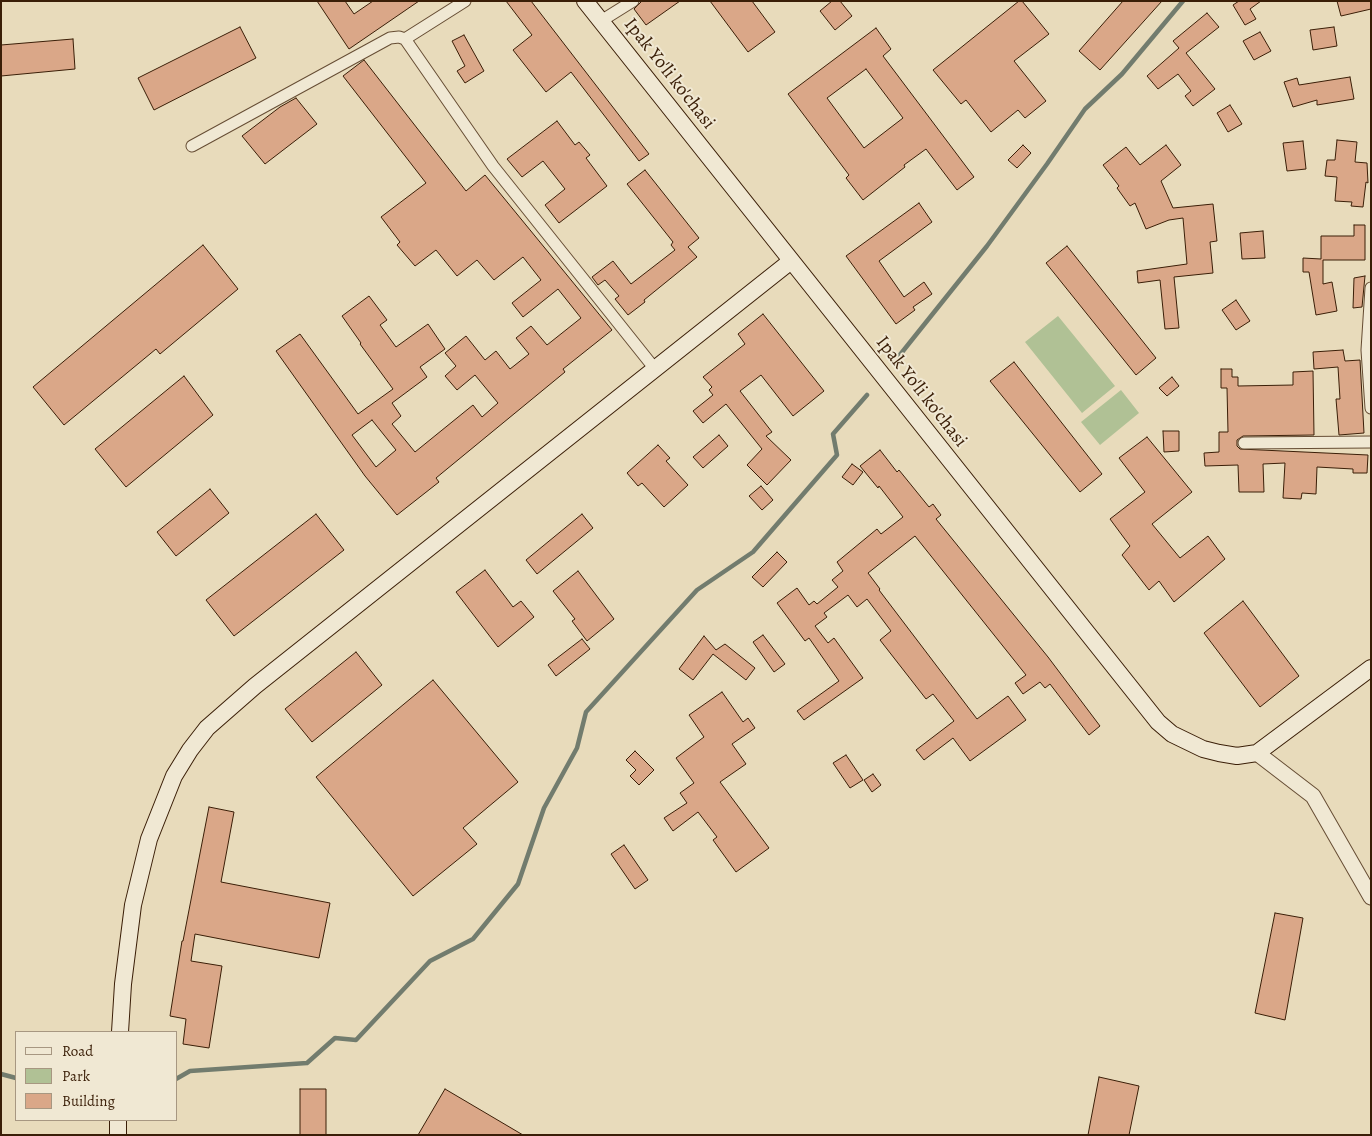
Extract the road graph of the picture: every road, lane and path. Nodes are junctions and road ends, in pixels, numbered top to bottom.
1 (465, 1) edge
2 (585, 1) edge
3 (633, 1) edge
4 (601, 21) junction
5 (405, 39) junction
6 (192, 146) dead end
7 (791, 261) junction
8 (1371, 288) edge
9 (1369, 349) edge
10 (655, 369) junction
11 (1371, 408) edge
12 (1371, 442) edge
13 (1244, 443) dead end
14 (1371, 668) edge
15 (1257, 753) junction
16 (1371, 897) edge
17 (120, 1031) edge
18 (118, 1121) edge
19 (118, 1135) edge

1 - 5 street
2 - 4 main road, Ipak Yo'li ko'chasi
3 - 4 street
4 - 7 main road, Ipak Yo'li ko'chasi
5 - 6 street
5 - 10 street
7 - 10 main road
7 - 15 main road, Ipak Yo'li ko'chasi
8 - 9 street
9 - 11 street
10 - 17 main road
12 - 13 street
14 - 15 main road
15 - 16 street
18 - 19 main road

